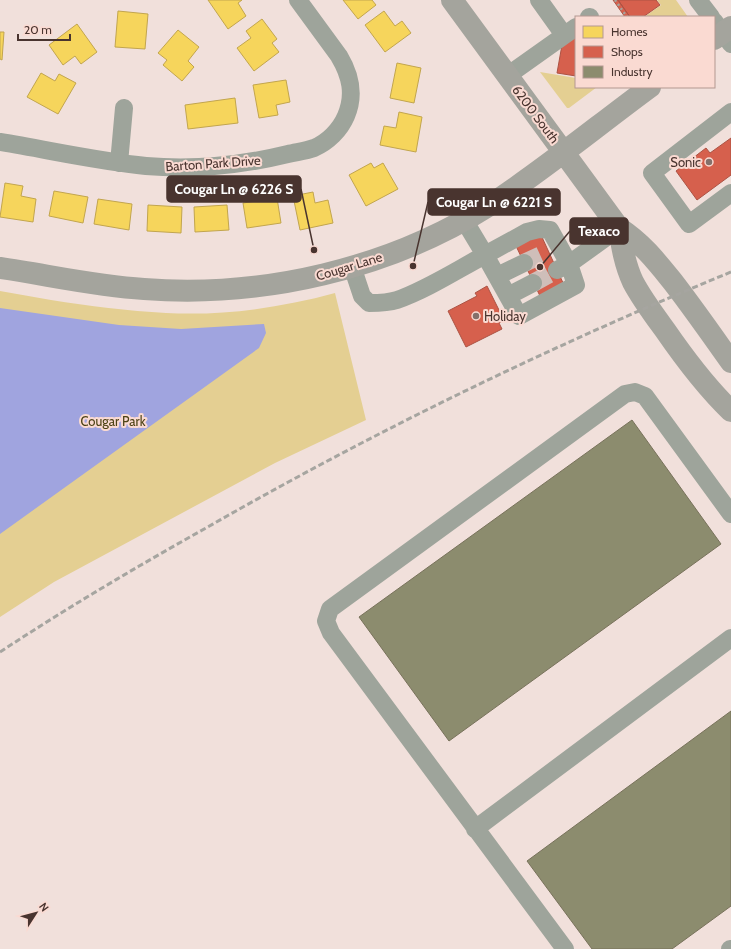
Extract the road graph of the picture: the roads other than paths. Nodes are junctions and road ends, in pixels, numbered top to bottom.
1 (298, 0) edge
2 (452, 0) edge
3 (539, 0) edge
4 (698, 0) edge
5 (710, 16) edge
6 (570, 31) edge
7 (507, 76) junction
8 (647, 88) edge
9 (124, 108) dead end
10 (731, 112) edge
11 (0, 142) edge
12 (564, 152) junction
13 (119, 162) junction
14 (731, 193) edge
15 (464, 220) junction
16 (619, 228) junction
17 (485, 255) junction
18 (524, 263) tunnel mouth
19 (352, 266) junction
20 (563, 267) junction
21 (0, 268) edge
22 (497, 276) junction
23 (533, 283) tunnel mouth
24 (508, 296) junction
25 (731, 362) edge
26 (731, 411) edge
27 (731, 514) edge
28 (731, 638) edge
29 (475, 829) junction
30 (565, 949) edge

1 - 13 street, Barton Park Drive
2 - 7 main road, 6200 South
3 - 6 street
4 - 5 street
6 - 7 street
7 - 12 main road, 6200 South
8 - 12 main road, Cougar Lane
9 - 13 street
10 - 14 street
11 - 13 street, Barton Park Drive
12 - 15 main road, Cougar Lane
12 - 16 main road, 6200 South
15 - 17 street
15 - 19 main road, Cougar Lane
16 - 20 street
16 - 25 main road, 6200 South
16 - 26 main road, 6200 South
17 - 19 street
17 - 20 street
17 - 22 street
18 - 22 street
19 - 21 main road, Cougar Lane
20 - 24 street
22 - 24 street
23 - 24 street
27 - 29 street
28 - 29 street
29 - 30 street

